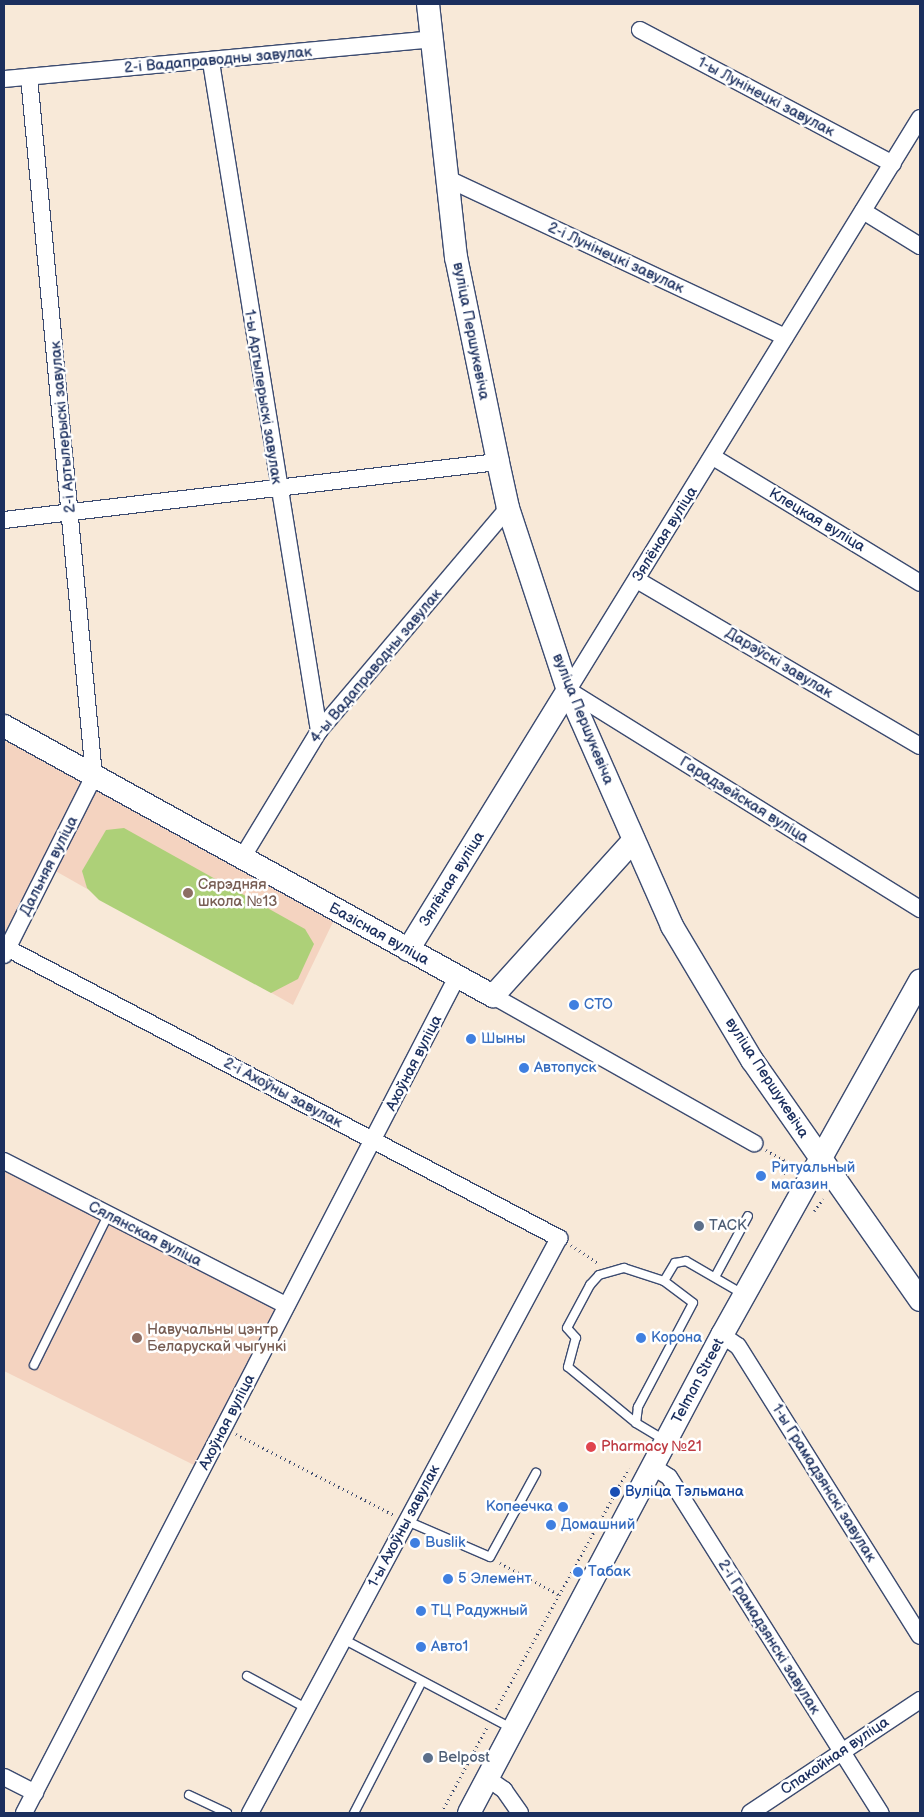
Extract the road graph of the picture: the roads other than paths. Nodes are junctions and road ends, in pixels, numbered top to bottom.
1 (428, 4) edge
2 (640, 30) dead end
3 (432, 39) junction
4 (211, 62) junction
5 (29, 77) junction
6 (4, 79) edge
7 (920, 118) edge
8 (893, 164) junction
9 (448, 179) junction
10 (863, 211) junction
11 (920, 246) edge
12 (785, 337) junction
13 (713, 457) junction
14 (498, 462) junction
15 (277, 489) junction
16 (508, 508) junction
17 (71, 512) junction
18 (4, 520) edge
19 (637, 580) junction
20 (920, 583) edge
21 (568, 690) junction
22 (4, 726) edge
23 (319, 731) junction
24 (920, 746) edge
25 (94, 776) junction
26 (634, 840) junction
27 (242, 858) junction
28 (920, 909) edge
29 (408, 950) junction
30 (6, 952) edge
31 (457, 977) junction
32 (920, 980) edge
33 (493, 996) junction
34 (375, 1141) junction
35 (754, 1143) road end
36 (819, 1157) junction
37 (4, 1161) edge
38 (108, 1215) junction
39 (748, 1216) dead end
40 (558, 1238) joint
41 (715, 1277) junction
42 (664, 1281) junction
43 (744, 1294) junction
44 (920, 1300) edge
45 (286, 1306) junction
46 (722, 1335) junction
47 (34, 1365) dead end
48 (636, 1423) junction
49 (666, 1441) junction
50 (652, 1466) junction
51 (536, 1473) dead end
52 (407, 1521) junction
53 (920, 1636) edge
54 (343, 1640) junction
55 (247, 1676) dead end
56 (422, 1681) junction
57 (920, 1700) edge
58 (306, 1708) junction
59 (513, 1729) junction
60 (840, 1752) junction
61 (4, 1777) edge
62 (487, 1778) junction
63 (35, 1793) junction
64 (189, 1795) dead end
65 (24, 1813) edge
66 (227, 1813) edge
67 (250, 1813) edge
68 (354, 1813) edge
69 (469, 1813) edge
70 (520, 1813) edge
71 (750, 1813) edge
72 (882, 1813) edge

1 - 3 main road, вуліца Першукевіча
2 - 8 street, 1-ы Лунінецкі завулак
3 - 4 street, 2-і Вадаправодны завулак
3 - 9 main road, вуліца Першукевіча
4 - 5 street, 2-і Вадаправодны завулак
4 - 15 street, 1-ы Артылерыскі завулак
5 - 6 street, 2-і Вадаправодны завулак
5 - 17 street, 2-і Артылерыскі завулак
7 - 8 street, Зялёная вуліца
8 - 10 street, Зялёная вуліца
9 - 12 street, 2-і Лунінецкі завулак
9 - 14 main road, вуліца Першукевіча
10 - 11 street
10 - 12 street, Зялёная вуліца
12 - 13 street, Зялёная вуліца
13 - 19 street, Зялёная вуліца
13 - 20 street, Клецкая вуліца
14 - 15 street
14 - 16 main road, вуліца Першукевіча
15 - 17 street
15 - 23 street, 1-ы Артылерыскі завулак
16 - 21 main road, вуліца Першукевіча
16 - 23 street, 4-ы Вадаправодны завулак
17 - 18 street
17 - 25 street, 2-і Артылерыскі завулак
19 - 21 street, Зялёная вуліца
19 - 24 street, Дарэўскі завулак
21 - 26 main road, вуліца Першукевіча
21 - 28 street, Гарадзейская вуліца
21 - 29 main road, Зялёная вуліца
22 - 25 main road, Базісная вуліца
23 - 27 street, 4-ы Вадаправодны завулак
25 - 27 main road, Базісная вуліца
25 - 30 street, Дальняя вуліца
26 - 33 main road
26 - 36 main road, вуліца Першукевіча
27 - 29 main road, Базісная вуліца
29 - 31 main road, Базісная вуліца
30 - 34 street, 2-і Ахоўны завулак
31 - 33 main road, Базісная вуліца
31 - 34 street, Ахоўная вуліца
32 - 36 main road, Telman Street
33 - 35 street, Базісная вуліца
34 - 40 street, 2-і Ахоўны завулак
34 - 45 street, Ахоўная вуліца
36 - 43 main road, Telman Street
36 - 44 main road, вуліца Першукевіча
37 - 38 street, Сялянская вуліца
38 - 45 street, Сялянская вуліца
38 - 47 lane
39 - 41 lane
40 - 52 street, 1-ы Ахоўны завулак
41 - 42 lane
41 - 43 lane
42 - 48 lane
42 - 48 lane
43 - 46 main road, Telman Street
45 - 63 street, Ахоўная вуліца
46 - 49 main road, Telman Street
46 - 53 street, 1-ы Грамадзянскі завулак
48 - 49 lane
49 - 50 main road, Telman Street
50 - 59 main road, Telman Street
50 - 60 street, 2-і Грамадзянскі завулак
51 - 52 lane
52 - 54 street, 1-ы Ахоўны завулак
54 - 56 lane
54 - 58 street, 1-ы Ахоўны завулак
55 - 58 lane
56 - 59 lane
56 - 68 lane
57 - 60 street, Спакойная вуліца
58 - 67 street, 1-ы Ахоўны завулак
59 - 62 main road, Telman Street
60 - 71 street, Спакойная вуліца
60 - 72 street, 2-і Грамадзянскі завулак
61 - 63 street
62 - 69 main road, Telman Street
62 - 70 street
63 - 65 street, Ахоўная вуліца
64 - 66 lane

